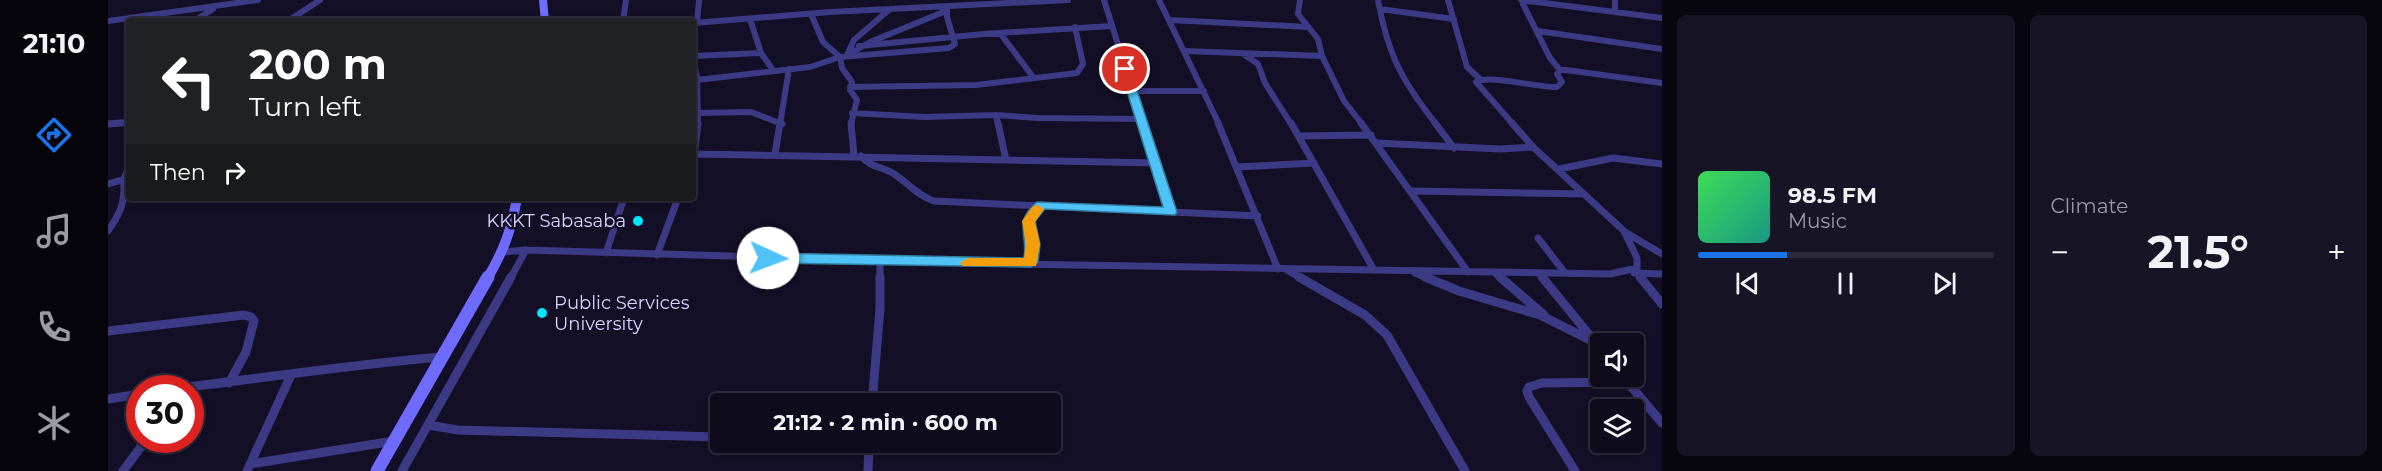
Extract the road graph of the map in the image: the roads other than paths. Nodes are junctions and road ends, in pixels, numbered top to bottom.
1 (258, 0) edge
2 (320, 0) edge
3 (543, 0) edge
4 (626, 0) edge
5 (699, 0) edge
6 (1068, 0) edge
7 (1104, 0) edge
8 (1159, 0) edge
9 (1300, 0) edge
10 (1378, 0) edge
11 (1448, 0) edge
12 (1521, 0) edge
13 (1615, 0) edge
14 (898, 2) dead end
15 (969, 3) edge
16 (1566, 3) edge
17 (219, 5) junction
18 (900, 8) junction
19 (890, 9) junction
20 (947, 9) junction
21 (1380, 9) junction
22 (1615, 12) junction
23 (811, 14) junction
24 (126, 18) edge
25 (129, 18) edge
26 (199, 18) edge
27 (293, 18) edge
28 (545, 18) edge
29 (623, 18) edge
30 (696, 18) edge
31 (1662, 18) edge
32 (750, 19) junction
33 (1454, 19) junction
34 (1170, 20) junction
35 (108, 21) edge
36 (696, 23) edge
37 (1111, 26) junction
38 (1075, 27) junction
39 (1308, 27) junction
40 (1538, 31) junction
41 (1000, 33) junction
42 (953, 37) junction
43 (859, 46) junction
44 (1662, 49) edge
45 (1185, 51) junction
46 (762, 53) junction
47 (1243, 54) junction
48 (696, 56) edge
49 (844, 56) junction
50 (1322, 56) junction
51 (827, 63) junction
52 (789, 69) junction
53 (696, 70) edge
54 (772, 70) junction
55 (1560, 70) junction
56 (844, 72) junction
57 (1033, 77) junction
58 (1480, 79) junction
59 (698, 80) junction
60 (1662, 83) edge
61 (850, 87) junction
62 (880, 88) junction
63 (1132, 91) junction
64 (1204, 91) junction
65 (856, 95) junction
66 (696, 113) joint
67 (852, 113) junction
68 (996, 115) junction
69 (1141, 119) junction
70 (126, 122) edge
71 (108, 123) edge
72 (782, 124) junction
73 (1371, 135) junction
74 (1299, 136) junction
75 (1377, 143) junction
76 (1533, 147) junction
77 (1454, 148) junction
78 (696, 154) edge
79 (775, 154) junction
80 (857, 156) junction
81 (1006, 160) junction
82 (1156, 163) junction
83 (1314, 163) junction
84 (1662, 164) edge
85 (1237, 167) junction
86 (1558, 170) junction
87 (126, 173) edge
88 (122, 180) junction
89 (108, 184) edge
90 (1412, 191) junction
91 (1583, 194) junction
92 (517, 201) edge
93 (623, 201) edge
94 (677, 201) edge
95 (1020, 204) junction
96 (1042, 205) junction
97 (1171, 212) junction
98 (1258, 216) junction
99 (1026, 217) junction
100 (108, 231) edge
101 (1624, 231) junction
102 (1538, 238) dead end
103 (526, 250) junction
104 (502, 252) junction
105 (606, 253) junction
106 (1662, 254) edge
107 (657, 255) junction
108 (880, 259) junction
109 (1031, 262) junction
110 (1282, 269) junction
111 (1374, 270) junction
112 (1411, 272) junction
113 (1468, 272) junction
114 (1627, 272) junction
115 (1495, 273) junction
116 (1539, 273) junction
117 (1565, 273) junction
118 (1637, 273) junction
119 (1662, 274) edge
120 (1662, 303) edge
121 (1549, 319) junction
122 (108, 331) edge
123 (1590, 335) edge
124 (1590, 341) edge
125 (442, 357) junction
126 (291, 375) junction
127 (1590, 381) edge
128 (229, 383) junction
129 (204, 385) edge
130 (1632, 387) edge
131 (873, 393) edge
132 (126, 396) edge
133 (108, 399) edge
134 (1662, 423) edge
135 (428, 425) junction
136 (710, 437) edge
137 (394, 441) junction
138 (136, 453) edge
139 (868, 453) edge
140 (248, 468) edge
141 (123, 471) edge
142 (377, 471) edge
143 (402, 471) edge
144 (867, 471) edge
145 (1465, 471) edge
146 (1575, 471) edge

1 - 17 street
2 - 27 street
3 - 28 main road
4 - 29 street
5 - 30 street
6 - 15 street
7 - 37 street
8 - 34 street
9 - 39 street
10 - 21 street
11 - 33 street
12 - 16 street
12 - 40 street
13 - 22 street
14 - 18 street
15 - 20 street
16 - 22 street
17 - 25 street
17 - 26 street
18 - 19 street
18 - 20 street
19 - 23 street
19 - 49 street
20 - 42 street
20 - 43 street
21 - 33 street
21 - 77 street
22 - 31 street
23 - 32 street
23 - 49 street
24 - 35 street
32 - 36 street
32 - 46 street
33 - 58 street
34 - 39 street
34 - 45 street
37 - 38 street
37 - 63 street
38 - 41 street
38 - 57 street
39 - 50 street
40 - 44 street
40 - 55 street
41 - 42 street
41 - 57 street
42 - 43 street
42 - 49 street
43 - 49 street
45 - 47 street
45 - 64 street
46 - 48 street
46 - 54 street
47 - 50 street
47 - 74 street
49 - 51 street
49 - 56 street
50 - 73 street
51 - 52 street
51 - 56 street
52 - 54 street
52 - 72 street
53 - 59 street
54 - 59 street
55 - 58 street
55 - 60 street
56 - 61 street
57 - 62 street
58 - 76 street
59 - 66 street
61 - 62 street
61 - 65 street
62 - 65 street
63 - 64 street
63 - 69 street
64 - 85 street
65 - 67 street
66 - 72 street
67 - 68 street
67 - 80 street
68 - 69 street
68 - 81 street
69 - 82 street
70 - 71 street
72 - 79 street
73 - 74 street
73 - 75 street
74 - 83 street
75 - 77 street
75 - 90 street
76 - 77 street
76 - 86 street
78 - 79 street
79 - 80 street
80 - 81 street
80 - 95 street
81 - 82 street
82 - 97 street
83 - 85 street
83 - 111 street
84 - 86 street
85 - 98 street
86 - 91 street
87 - 88 street
88 - 89 street
88 - 100 street
90 - 91 street
90 - 113 street
91 - 101 street
92 - 104 main road
93 - 105 street
94 - 107 street
95 - 96 street
95 - 99 street
96 - 97 street
96 - 99 street
97 - 98 street
98 - 110 street
99 - 109 street
101 - 106 street
101 - 114 street
102 - 117 street
103 - 104 street
103 - 105 street
103 - 135 street
104 - 125 main road
105 - 107 street
107 - 108 street
108 - 109 street
108 - 131 street
109 - 110 street
110 - 111 street
110 - 145 street
111 - 112 street
112 - 113 street
112 - 121 street
113 - 115 street
114 - 117 street
114 - 118 street
115 - 116 street
115 - 121 street
116 - 117 street
116 - 123 street
118 - 119 street
118 - 120 street
121 - 124 street
122 - 128 street
125 - 126 street
125 - 137 main road
126 - 128 street
126 - 140 street
127 - 146 street
128 - 129 street
130 - 134 street
132 - 133 street
135 - 136 street
135 - 143 street
137 - 140 street
137 - 142 main road
138 - 141 street
139 - 144 street

